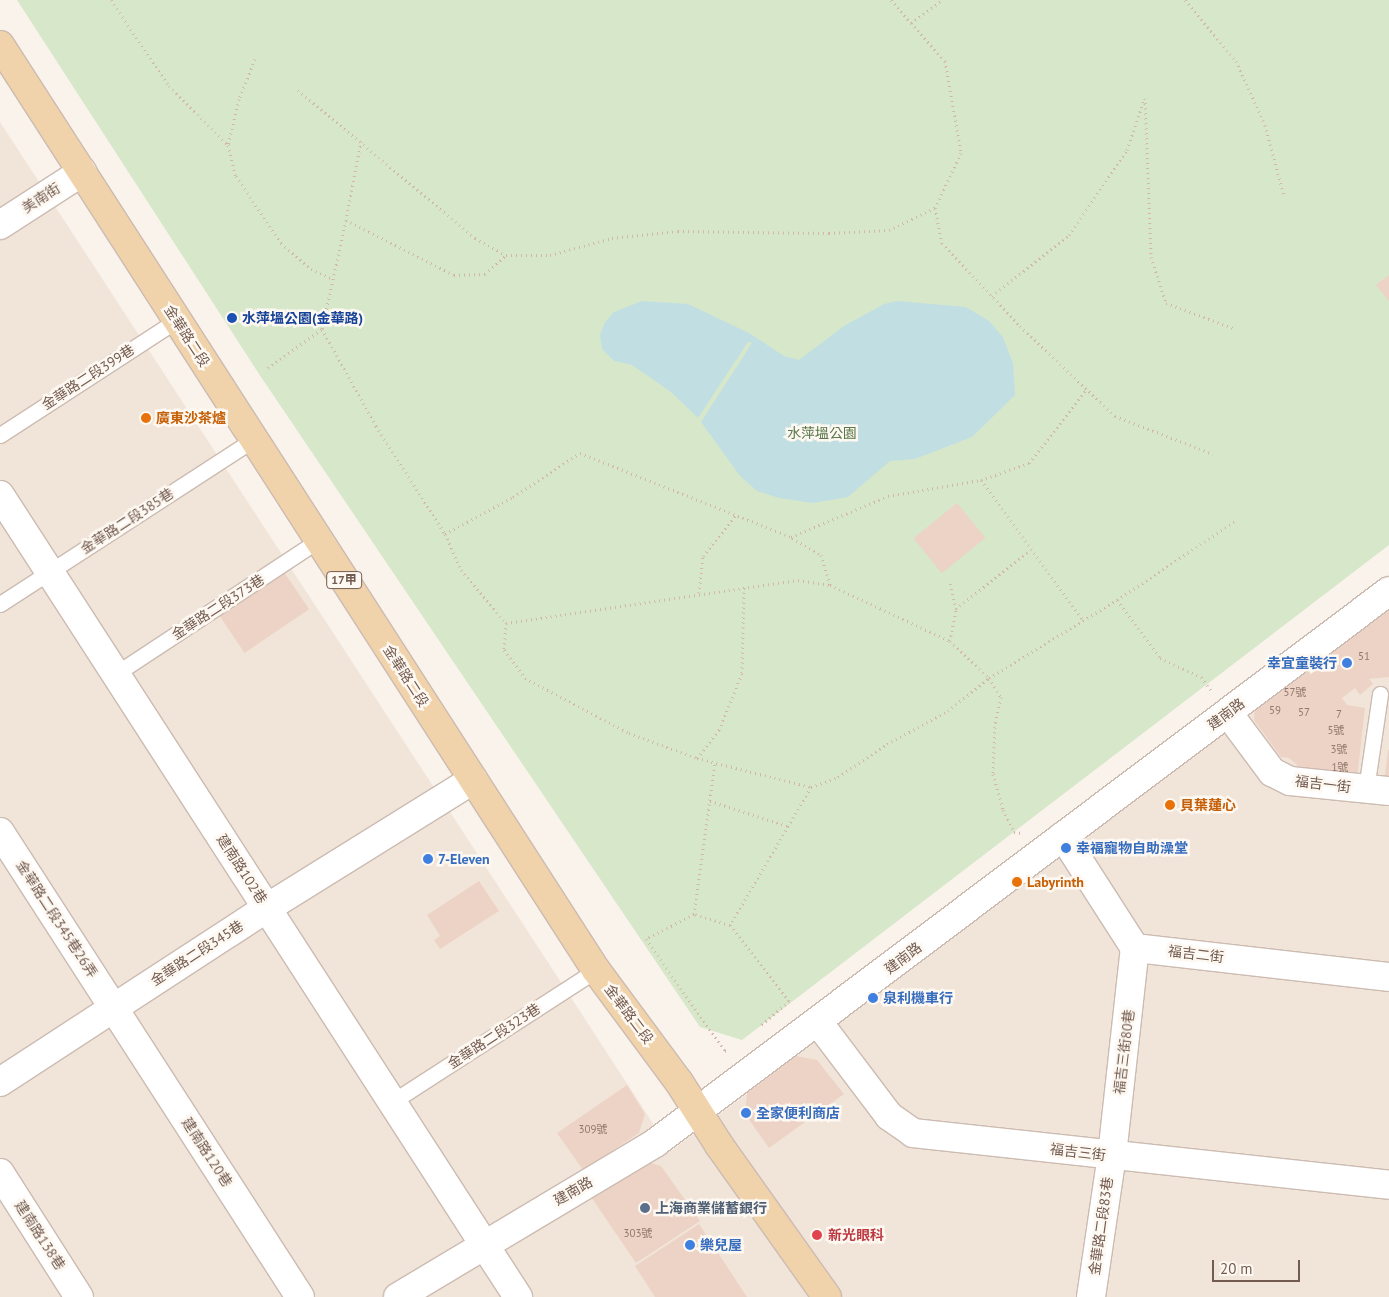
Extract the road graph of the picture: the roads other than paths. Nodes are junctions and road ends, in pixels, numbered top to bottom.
1 (0, 45) edge
2 (82, 172) junction
3 (0, 225) edge
4 (177, 320) junction
5 (0, 435) edge
6 (254, 439) junction
7 (0, 495) edge
8 (319, 540) junction
9 (50, 571) junction
10 (1389, 591) edge
11 (0, 604) edge
12 (117, 673) junction
13 (1380, 694) dead end
14 (1228, 713) junction
15 (473, 780) junction
16 (1378, 790) edge
17 (0, 832) edge
18 (1063, 836) junction
19 (267, 908) junction
20 (1135, 948) junction
21 (596, 970) junction
22 (1389, 977) edge
23 (113, 1007) junction
24 (818, 1022) junction
25 (0, 1082) edge
26 (392, 1102) junction
27 (697, 1110) junction
28 (1112, 1155) junction
29 (0, 1174) edge
30 (1389, 1185) edge
31 (484, 1243) junction
32 (79, 1297) edge
33 (300, 1297) edge
34 (398, 1297) edge
35 (518, 1297) edge
36 (827, 1297) edge
37 (1091, 1297) edge

1 - 2 main road, 金華路二段 / 17甲
2 - 3 street, 美南街
2 - 4 main road, 金華路二段 / 17甲
4 - 5 lane, 金華路二段399巷
4 - 6 main road, 金華路二段 / 17甲
6 - 8 main road, 金華路二段 / 17甲
6 - 9 lane, 金華路二段385巷
7 - 9 street, 建南路102巷
8 - 12 lane, 金華路二段373巷
8 - 15 main road, 金華路二段 / 17甲
9 - 11 lane, 金華路二段385巷
9 - 12 street, 建南路102巷
10 - 14 street, 建南路
12 - 19 street, 建南路102巷
13 - 16 lane
14 - 16 street, 福吉一街
14 - 18 street, 建南路
15 - 19 street, 金華路二段345巷
15 - 21 main road, 金華路二段 / 17甲
17 - 23 street, 金華路二段345巷26弄
18 - 20 street
18 - 24 street, 建南路
19 - 23 street, 金華路二段345巷
19 - 26 street, 建南路102巷
20 - 22 street, 福吉二街
20 - 28 street, 福吉三街80巷
21 - 26 lane, 金華路二段323巷
21 - 27 main road, 金華路二段 / 17甲
23 - 25 street, 金華路二段345巷
23 - 33 street, 建南路120巷
24 - 27 street, 建南路
24 - 28 street, 福吉三街
26 - 31 street, 建南路102巷
27 - 31 street, 建南路
27 - 36 main road, 金華路二段 / 17甲
28 - 30 street, 福吉三街
28 - 37 street, 金華路二段83巷
29 - 32 street, 建南路138巷
31 - 34 street, 建南路
31 - 35 street, 建南路102巷

